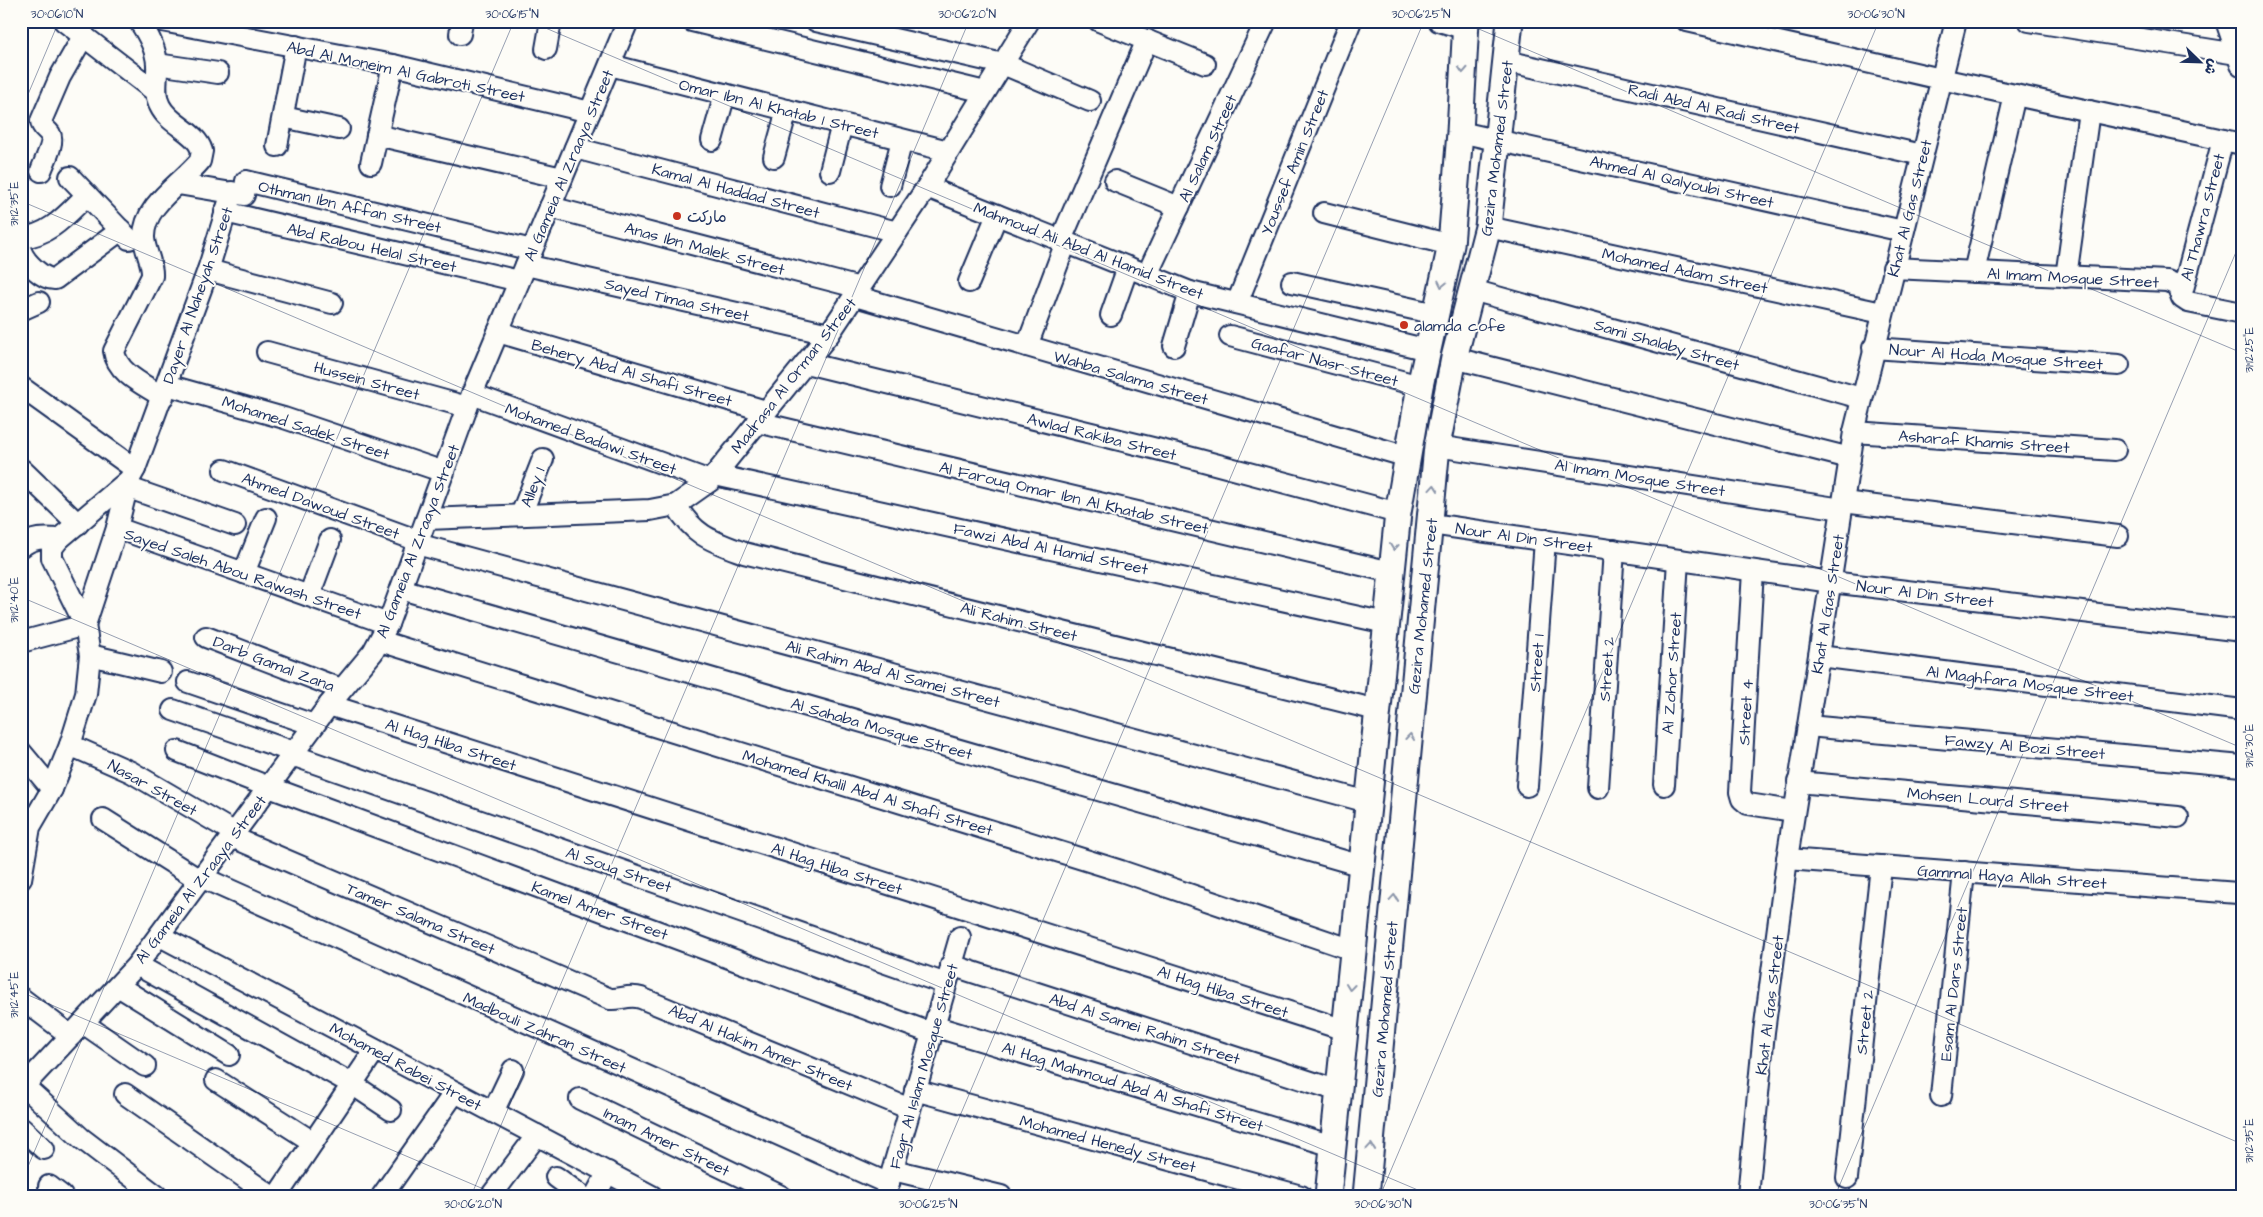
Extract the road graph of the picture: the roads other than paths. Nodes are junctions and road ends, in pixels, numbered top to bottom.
1 (64, 21) edge
2 (139, 21) edge
3 (162, 21) edge
4 (551, 21) edge
5 (628, 21) edge
6 (692, 21) edge
7 (816, 21) edge
8 (1029, 21) edge
9 (1099, 21) edge
10 (1266, 21) edge
11 (1351, 21) edge
12 (1439, 21) edge
13 (1510, 21) edge
14 (1686, 21) edge
15 (1956, 21) edge
16 (2029, 21) edge
17 (2226, 21) edge
18 (1466, 25) edge
19 (84, 35) junction
20 (1147, 40) junction
21 (296, 46) junction
22 (546, 49) dead end
23 (1506, 61) junction
24 (2240, 61) edge
25 (157, 64) junction
26 (610, 64) junction
27 (1003, 64) junction
28 (1205, 64) dead end
29 (393, 65) junction
30 (218, 73) dead end
31 (1941, 79) junction
32 (156, 92) junction
33 (985, 92) junction
34 (725, 94) junction
35 (2015, 95) junction
36 (1090, 101) dead end
37 (787, 110) junction
38 (2089, 111) junction
39 (590, 112) junction
40 (283, 117) junction
41 (842, 124) junction
42 (339, 130) dead end
43 (1460, 132) junction
44 (377, 135) junction
45 (712, 140) dead end
46 (902, 140) junction
47 (1498, 140) junction
48 (2232, 142) edge
49 (277, 146) dead end
50 (575, 148) junction
51 (948, 151) junction
52 (1922, 155) junction
53 (774, 157) dead end
54 (371, 163) dead end
55 (41, 171) dead end
56 (830, 171) dead end
57 (70, 177) dead end
58 (562, 178) junction
59 (1115, 181) dead end
60 (178, 184) junction
61 (890, 186) dead end
62 (927, 187) junction
63 (232, 192) junction
64 (88, 195) junction
65 (550, 207) junction
66 (1179, 208) junction
67 (225, 212) junction
68 (1324, 213) dead end
69 (997, 215) junction
70 (1488, 228) junction
71 (121, 230) junction
72 (1903, 231) junction
73 (897, 232) junction
74 (21, 239) edge
75 (1063, 241) junction
76 (1451, 244) junction
77 (21, 251) edge
78 (151, 262) junction
79 (526, 265) junction
80 (1128, 267) junction
81 (1893, 268) junction
82 (208, 270) junction
83 (1974, 272) junction
84 (1147, 275) junction
85 (2066, 277) junction
86 (970, 282) dead end
87 (1292, 282) dead end
88 (1472, 290) junction
89 (858, 292) junction
90 (1190, 292) junction
91 (2182, 293) junction
92 (332, 303) dead end
93 (1237, 303) junction
94 (2242, 312) edge
95 (1882, 313) junction
96 (1436, 314) junction
97 (1111, 315) dead end
98 (498, 332) junction
99 (828, 334) junction
100 (1230, 336) dead end
101 (1027, 346) junction
102 (1174, 346) dead end
103 (1873, 348) junction
104 (1428, 350) junction
105 (267, 352) dead end
106 (1454, 358) junction
107 (806, 363) junction
108 (2119, 365) dead end
109 (21, 386) edge
110 (1420, 386) junction
111 (165, 391) junction
112 (1861, 398) junction
113 (469, 401) junction
114 (762, 417) junction
115 (1854, 432) junction
116 (1437, 446) junction
117 (2115, 450) dead end
118 (1408, 457) junction
119 (1850, 458) junction
120 (542, 459) dead end
121 (21, 469) edge
122 (224, 470) dead end
123 (444, 472) junction
124 (712, 478) junction
125 (131, 479) junction
126 (676, 504) junction
127 (1842, 505) junction
128 (1398, 513) junction
129 (521, 515) junction
130 (266, 518) dead end
131 (427, 519) junction
132 (78, 524) junction
133 (1430, 524) junction
134 (236, 525) dead end
135 (117, 528) junction
136 (2118, 536) dead end
137 (59, 539) junction
138 (330, 540) dead end
139 (1545, 540) junction
140 (418, 542) junction
141 (21, 547) edge
142 (1614, 550) junction
143 (1678, 560) junction
144 (1753, 571) junction
145 (1391, 572) junction
146 (244, 573) junction
147 (1830, 582) junction
148 (401, 589) junction
149 (308, 596) junction
150 (1386, 622) junction
151 (86, 625) junction
152 (2242, 631) edge
153 (384, 632) junction
154 (206, 637) dead end
155 (25, 641) dead end
156 (90, 655) junction
157 (1819, 656) junction
158 (161, 672) dead end
159 (188, 682) dead end
160 (341, 689) junction
161 (329, 705) junction
162 (173, 710) dead end
163 (1377, 710) junction
164 (2242, 710) edge
165 (314, 725) junction
166 (1808, 726) junction
167 (70, 745) junction
168 (177, 751) dead end
169 (21, 752) edge
170 (293, 753) junction
171 (2242, 766) edge
172 (1798, 782) junction
173 (1664, 785) dead end
174 (1527, 786) dead end
175 (268, 787) junction
176 (1598, 788) dead end
177 (52, 789) junction
178 (1368, 802) junction
179 (1793, 812) junction
180 (2178, 817) dead end
181 (103, 819) dead end
182 (26, 828) edge
183 (233, 835) junction
184 (1399, 845) junction
185 (1363, 855) junction
186 (1786, 859) junction
187 (1881, 866) junction
188 (1964, 872) junction
189 (21, 879) edge
190 (202, 879) junction
191 (2238, 893) dead end
192 (160, 936) junction
193 (960, 937) dead end
194 (1353, 950) junction
195 (137, 965) junction
196 (949, 975) junction
197 (118, 986) junction
198 (21, 998) edge
199 (610, 999) joint
200 (932, 1029) junction
201 (77, 1030) junction
202 (1345, 1030) junction
203 (375, 1050) junction
204 (229, 1055) dead end
205 (145, 1066) dead end
206 (513, 1070) dead end
207 (216, 1080) dead end
208 (352, 1084) junction
209 (23, 1088) edge
210 (1339, 1091) junction
211 (455, 1092) junction
212 (125, 1094) dead end
213 (1942, 1096) dead end
214 (580, 1099) dead end
215 (912, 1100) junction
216 (391, 1110) dead end
217 (493, 1112) junction
218 (21, 1128) edge
219 (537, 1135) junction
220 (313, 1142) junction
221 (1333, 1146) junction
222 (44, 1149) dead end
223 (608, 1172) junction
224 (556, 1177) dead end
225 (1847, 1178) dead end
226 (889, 1183) edge
227 (157, 1196) edge
228 (271, 1196) edge
229 (277, 1196) edge
230 (382, 1196) edge
231 (491, 1196) edge
232 (582, 1196) edge
233 (595, 1196) edge
234 (652, 1196) edge
235 (781, 1196) edge
236 (1001, 1196) edge
237 (1301, 1196) edge
238 (1328, 1196) edge
239 (1366, 1196) edge
240 (1748, 1196) edge

1 - 19 street, Dayer Al Naheyah Street
2 - 25 street, Dayer Al Naheyah Street
3 - 21 street, Abd Al Moneim Al Gabroti Street
4 - 22 street
5 - 26 street, Al Gameia Al Zraaya Street
6 - 33 street
7 - 27 street
8 - 27 street, Madrasa Al Orman Street
9 - 20 street
10 - 66 street, Al Salam Street
11 - 93 street, Youssef Amin Street
12 - 18 street
13 - 23 main road, Gezira Mohamed Street
14 - 31 street
15 - 31 street, Khat Al Gas Street
16 - 24 street
17 - 24 street
18 -> 43 main road, Gezira Mohamed Street
19 - 32 street, Dayer Al Naheyah Street
19 - 55 street
20 - 28 street
20 - 75 street
21 - 29 street, Abd Al Moneim Al Gabroti Street
21 - 40 street
23 - 47 main road, Gezira Mohamed Street
23 - 52 street, Radi Abd Al Radi Street
25 - 30 street
25 - 32 street, Dayer Al Naheyah Street
26 - 34 street, Omar Ibn Al Khatab 1 Street
26 - 39 street, Al Gameia Al Zraaya Street
27 - 33 street, Madrasa Al Orman Street
27 - 36 street
29 - 39 street, Abd Al Moneim Al Gabroti Street
29 - 44 street
31 - 35 street
31 - 52 street, Khat Al Gas Street
32 - 60 street, Dayer Al Naheyah Street
33 - 51 street, Madrasa Al Orman Street
34 - 37 street, Omar Ibn Al Khatab 1 Street
34 - 45 street
35 - 38 street
35 - 83 street
37 - 41 street, Omar Ibn Al Khatab 1 Street
37 - 53 street
38 - 48 street
38 - 85 street
39 - 50 street, Al Gameia Al Zraaya Street
40 - 42 street
40 - 49 street
41 - 46 street, Omar Ibn Al Khatab 1 Street
41 - 56 street
43 - 47 street, Ahmed Al Qalyoubi Street
43 - 76 main road, Gezira Mohamed Street
44 - 54 street
44 - 58 street
46 - 51 street, Omar Ibn Al Khatab 1 Street
46 - 61 street
47 - 70 main road, Gezira Mohamed Street
47 - 72 street, Ahmed Al Qalyoubi Street
48 - 91 street, Al Thawra Street
50 - 58 street, Al Gameia Al Zraaya Street
50 - 73 street, Kamal Al Haddad Street
51 - 62 street, Madrasa Al Orman Street
52 - 72 street, Khat Al Gas Street
57 - 64 street
58 - 65 street, Al Gameia Al Zraaya Street
59 - 66 street
60 - 63 street
60 - 78 street, Dayer Al Naheyah Street
62 - 69 street, Mahmoud Ali Abd Al Hamid Street
62 - 73 street, Madrasa Al Orman Street
63 - 67 street, Dayer Al Naheyah Street
63 - 79 street, Othman Ibn Affan Street
64 - 71 street
64 - 74 street
65 - 79 street, Al Gameia Al Zraaya Street
65 - 89 street, Anas Ibn Malek Street
66 - 84 street, Al Salam Street
67 - 79 street, Abd Rabou Helal Street
67 - 82 street, Dayer Al Naheyah Street
68 - 76 street
69 - 75 street, Mahmoud Ali Abd Al Hamid Street
69 - 86 street
70 - 88 main road, Gezira Mohamed Street
70 - 95 street, Mohamed Adam Street
71 - 77 street
71 - 78 street
72 - 81 street, Khat Al Gas Street
73 - 89 street, Madrasa Al Orman Street
75 - 80 street, Mahmoud Ali Abd Al Hamid Street
75 - 101 street
76 -> 96 main road, Gezira Mohamed Street
78 - 111 street, Dayer Al Naheyah Street
79 - 98 street, Al Gameia Al Zraaya Street
79 - 99 street, Sayed Timaa Street
80 - 84 street, Mahmoud Ali Abd Al Hamid Street
80 - 97 street
81 - 83 street, Al Imam Mosque Street
81 - 95 street, Khat Al Gas Street
82 - 92 street
82 - 111 street, Dayer Al Naheyah Street
83 - 85 street, Al Imam Mosque Street
84 - 90 street, Mahmoud Ali Abd Al Hamid Street
85 - 91 street, Al Imam Mosque Street
87 - 96 street
88 - 106 main road, Gezira Mohamed Street
88 - 112 street, Sami Shalaby Street
89 - 99 street, Madrasa Al Orman Street
89 - 101 street, Wahba Salama Street
90 - 93 street, Mahmoud Ali Abd Al Hamid Street
90 - 102 street
91 - 94 street, Al Imam Mosque Street
93 - 104 street, Mahmoud Ali Abd Al Hamid Street
95 - 103 street, Khat Al Gas Street
96 - 104 main road, Gezira Mohamed Street
98 - 113 street, Al Gameia Al Zraaya Street
98 - 114 street, Behery Abd Al Shafi Street
99 - 107 street, Madrasa Al Orman Street
100 - 110 street, Gaafar Nasr Street
101 - 118 street, Wahba Salama Street
103 - 108 street, Nour Al Hoda Mosque Street
103 - 112 street, Khat Al Gas Street
104 - 110 main road, Gezira Mohamed Street
105 - 113 street, Hussein Street
106 - 116 main road, Gezira Mohamed Street
106 - 119 street
107 - 114 street, Madrasa Al Orman Street
107 - 128 street, Awlad Rakiba Street
109 - 125 street
110 - 118 main road, Gezira Mohamed Street
111 - 123 street, Mohamed Sadek Street
111 - 125 street, Dayer Al Naheyah Street
112 - 115 street, Khat Al Gas Street
113 - 123 street, Al Gameia Al Zraaya Street
113 - 124 street, Mohamed Badawi Street
114 - 124 street, Madrasa Al Orman Street
114 - 145 street, Al Farouq Omar Ibn Al Khatab Street
115 - 117 street, Asharaf Khamis Street
115 - 119 street, Khat Al Gas Street
116 - 127 street, Al Imam Mosque Street
133 -> 116 main road, Gezira Mohamed Street
118 - 128 main road, Gezira Mohamed Street
119 - 127 street, Khat Al Gas Street
120 - 129 street, Alley 1
121 - 132 street
122 - 140 street, Ahmed Dawoud Street
123 - 131 street, Al Gameia Al Zraaya Street
124 - 126 street, Madrasa Al Orman Street
124 - 150 street, Fawzi Abd Al Hamid Street
125 - 132 street, Dayer Al Naheyah Street
125 - 134 street
125 - 135 street, Sayed Saleh Abou Rawash Street
126 - 129 street, Madrasa Al Orman Street
126 - 163 street, Ali Rahim Street
127 - 136 street, Al Imam Mosque Street
127 - 147 street, Khat Al Gas Street
128 -> 145 main road, Gezira Mohamed Street
129 - 131 street, Madrasa Al Orman Street
130 - 146 street
131 - 140 street, Al Gameia Al Zraaya Street
132 - 137 street, Dayer Al Naheyah Street
133 - 139 street, Nour Al Din Street
184 -> 133 main road, Gezira Mohamed Street
135 - 146 street, Sayed Saleh Abou Rawash Street
135 - 151 street
137 - 141 street
137 - 151 street
138 - 149 street
139 - 142 street, Nour Al Din Street
139 - 174 street, Street 1
140 - 148 street, Al Gameia Al Zraaya Street
140 - 178 street, Ali Rahim Abd Al Samei Street
142 - 143 street, Nour Al Din Street
142 - 176 street, Street 2
143 - 144 street, Nour Al Din Street
143 - 173 street, Al Zohor Street
144 - 147 street, Nour Al Din Street
144 - 179 street, Street 4
145 - 150 main road, Gezira Mohamed Street
146 - 149 street, Sayed Saleh Abou Rawash Street
147 - 152 street, Nour Al Din Street
147 - 157 street, Khat Al Gas Street
148 - 153 street, Al Gameia Al Zraaya Street
148 - 185 street, Al Sahaba Mosque Street
149 - 153 street, Sayed Saleh Abou Rawash Street
150 - 163 main road, Gezira Mohamed Street
151 - 155 street
151 - 156 street
153 - 160 street, Al Gameia Al Zraaya Street
153 - 194 street, Mohamed Khalil Abd Al Shafi Street
154 - 160 street, Darb Gamal Zana
156 - 158 street
156 - 167 street
157 - 164 street, Al Maghfara Mosque Street
157 - 166 street, Khat Al Gas Street
159 - 165 street
160 - 161 street, Al Gameia Al Zraaya Street
161 - 165 street, Al Gameia Al Zraaya Street
161 - 202 street, Al Hag Hiba Street
162 - 170 street, Al Souq Street
163 - 178 main road, Gezira Mohamed Street
165 - 170 street, Al Gameia Al Zraaya Street
166 - 171 street, Fawzy Al Bozi Street
166 - 172 street, Khat Al Gas Street
167 - 177 street
167 - 183 street, Nasar Street
168 - 175 street, Kamel Amer Street
169 - 177 street
170 - 175 street, Al Gameia Al Zraaya Street
170 - 196 street, Al Souq Street
172 - 179 street, Khat Al Gas Street
172 - 180 street, Mohsen Lourd Street
175 - 183 street, Al Gameia Al Zraaya Street
175 - 200 street, Kamel Amer Street
177 - 182 street
178 - 185 main road, Gezira Mohamed Street
179 - 186 street, Khat Al Gas Street
181 - 190 street, Madbouli Zahran Street
182 - 189 street
183 - 190 street, Al Gameia Al Zraaya Street
183 - 199 street, Tamer Salama Street
184 - 185 main road
239 -> 184 main road, Gezira Mohamed Street
185 - 194 main road, Gezira Mohamed Street
186 - 187 street, Gammal Haya Allah Street
186 - 240 street, Khat Al Gas Street
187 - 188 street, Gammal Haya Allah Street
187 - 225 street, Street 2
188 - 191 street, Gammal Haya Allah Street
188 - 213 street, Esam Al Dars Street
190 - 192 street, Al Gameia Al Zraaya Street
190 - 226 street, Madbouli Zahran Street
192 - 195 street, Al Gameia Al Zraaya Street
192 - 203 street, Mohamed Rabei Street
193 - 196 street, Fagr Al Islam Mosque Street
194 -> 202 main road, Gezira Mohamed Street
195 - 197 street, Al Gameia Al Zraaya Street
195 - 208 street
196 - 200 street, Fagr Al Islam Mosque Street
196 - 210 street, Abd Al Samei Rahim Street
197 - 201 street, Al Gameia Al Zraaya Street
197 - 204 street
198 - 201 street
199 - 215 street, Abd Al Hakim Amer Street
200 - 215 street, Fagr Al Islam Mosque Street
200 - 221 street, Al Hag Mahmoud Abd Al Shafi Street
201 - 205 street
201 - 209 street, Al Gameia Al Zraaya Street
202 - 210 main road, Gezira Mohamed Street
203 - 208 street
203 - 211 street, Mohamed Rabei Street
206 - 217 street
207 - 220 street
208 - 216 street
208 - 220 street
209 - 227 street
210 - 221 main road, Gezira Mohamed Street
211 - 217 street, Mohamed Rabei Street
211 - 230 street
212 - 228 street
214 - 235 street, Imam Amer Street
215 - 226 street, Fagr Al Islam Mosque Street
215 - 237 street, Mohamed Henedy Street
217 - 219 street, Mohamed Rabei Street
218 - 222 street
219 - 223 street, Mohamed Rabei Street
219 - 231 street
220 - 229 street
221 - 238 main road, Gezira Mohamed Street
223 - 233 street
223 - 234 street, Mohamed Rabei Street
224 - 232 street
226 - 236 street, Madbouli Zahran Street

